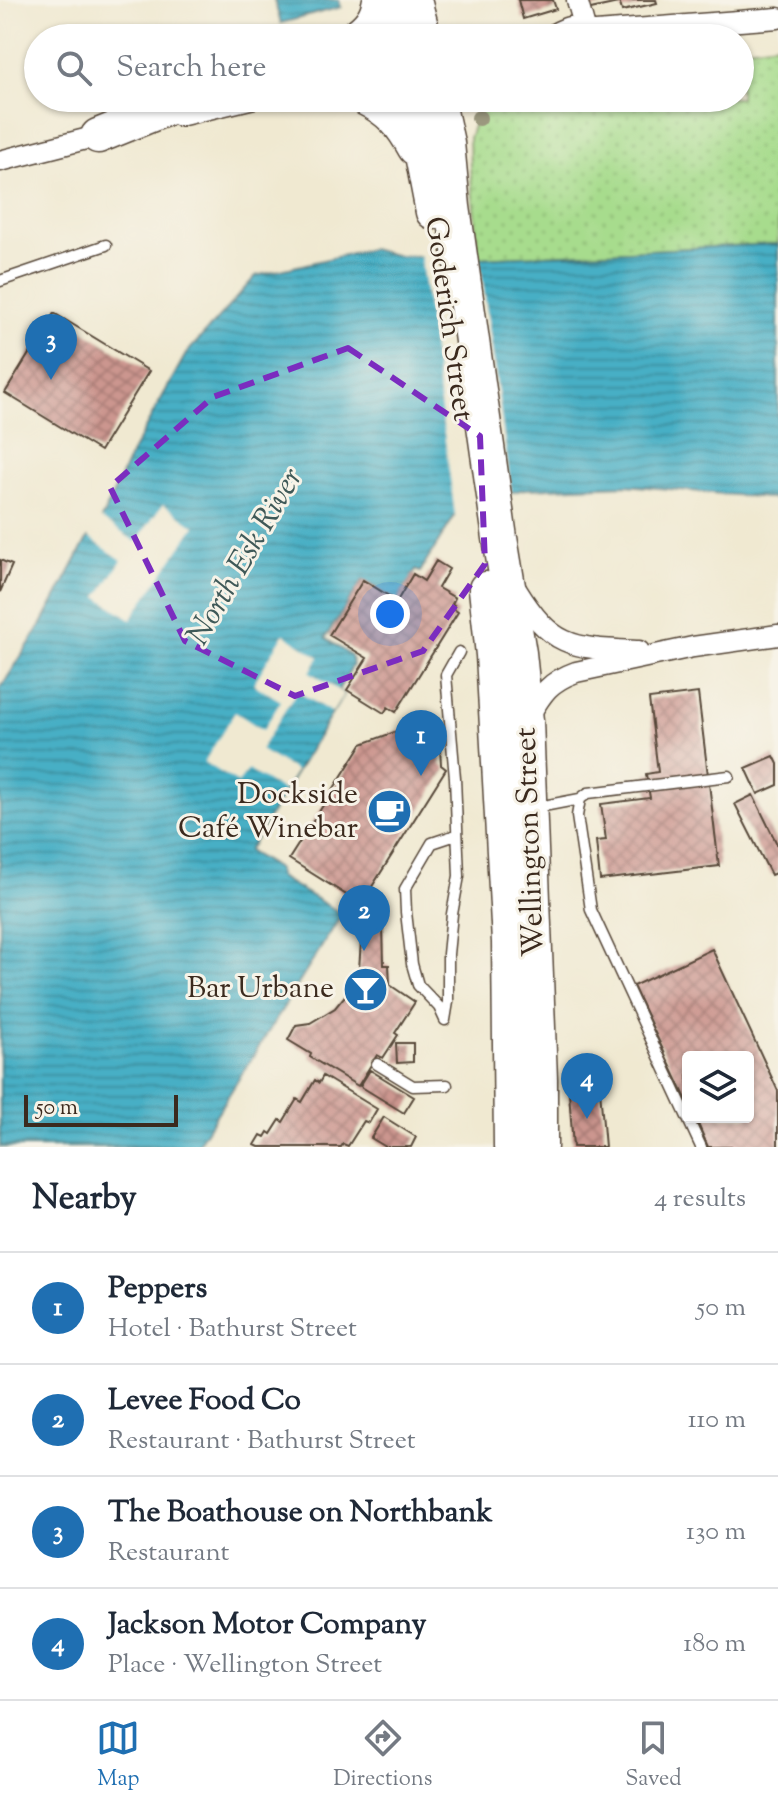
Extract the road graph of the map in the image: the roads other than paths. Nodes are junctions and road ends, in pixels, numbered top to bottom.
1 (380, 0) edge
2 (388, 0) edge
3 (414, 0) edge
4 (577, 0) edge
5 (767, 13) edge
6 (370, 24) edge
7 (394, 24) edge
8 (420, 24) edge
9 (574, 24) edge
10 (670, 24) edge
11 (157, 112) edge
12 (197, 112) edge
13 (389, 112) edge
14 (417, 112) edge
15 (437, 112) edge
16 (455, 112) edge
17 (98, 136) junction
18 (436, 154) junction
19 (0, 161) edge
20 (106, 245) dead end
21 (0, 281) edge
22 (489, 540) junction
23 (506, 574) junction
24 (778, 635) edge
25 (459, 652) dead end
26 (667, 652) junction
27 (526, 721) junction
28 (729, 776) dead end
29 (580, 799) junction
30 (531, 809) junction
31 (456, 835) junction
32 (377, 1064) dead end
33 (447, 1085) dead end
34 (511, 1147) edge
35 (540, 1147) edge
36 (701, 1147) edge

1 - 6 highway
2 - 7 highway
3 - 8 highway
4 - 9 street
5 - 10 street
11 - 17 highway
12 - 17 street
13 - 18 highway
14 - 18 highway, Goderich Street
15 - 18 highway, Goderich Street
16 - 18 highway
17 - 19 street
18 - 22 highway, Goderich Street
20 - 21 lane
22 - 23 highway, Wellington Street
22 - 34 highway
23 - 26 street
23 - 27 highway, Wellington Street
24 - 26 street
25 - 31 lane
26 - 27 street
27 - 30 highway, Wellington Street
28 - 29 lane
29 - 30 lane
29 - 36 lane
30 - 35 highway, Wellington Street
31 - 31 lane
32 - 33 lane

